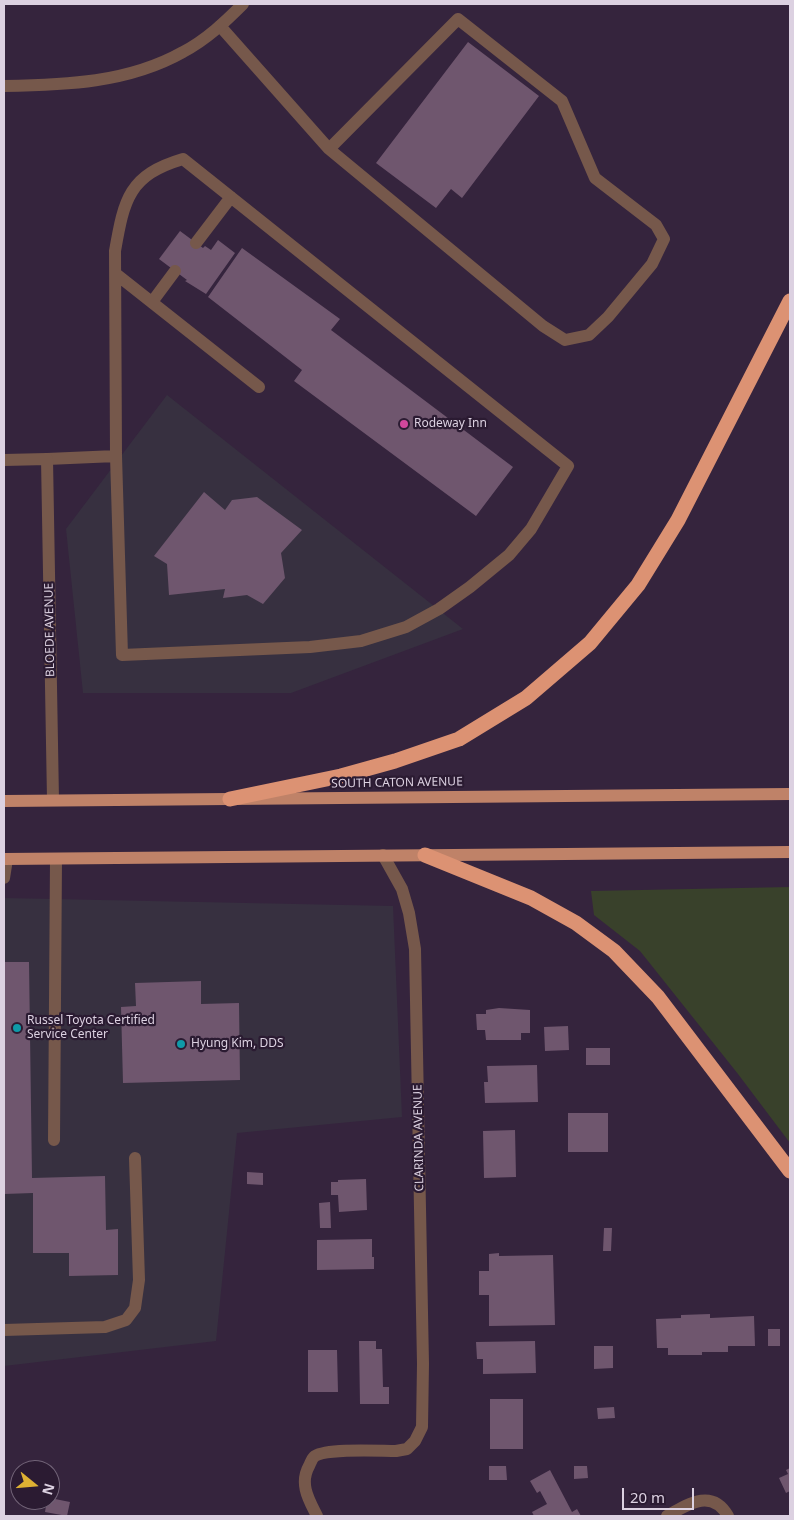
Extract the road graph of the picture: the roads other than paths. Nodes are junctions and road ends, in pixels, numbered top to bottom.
1 (243, 4) edge
2 (220, 26) junction
3 (4, 86) edge
4 (329, 148) junction
5 (232, 197) junction
6 (196, 243) dead end
7 (175, 271) dead end
8 (116, 274) junction
9 (790, 301) edge
10 (152, 302) junction
11 (259, 386) dead end
12 (116, 456) junction
13 (46, 459) junction
14 (4, 460) edge
15 (790, 794) edge
16 (230, 798) junction
17 (52, 800) junction
18 (4, 801) edge
19 (790, 852) edge
20 (383, 855) junction
21 (425, 855) junction
22 (5, 859) edge
23 (56, 859) junction
24 (4, 878) edge
25 (54, 1140) dead end
26 (135, 1158) dead end
27 (790, 1171) edge
28 (4, 1330) edge
29 (317, 1516) edge
30 (666, 1516) edge
31 (728, 1516) edge

1 - 2 street
2 - 3 street
2 - 4 street
4 - 4 street
5 - 6 street
5 - 8 street
5 - 12 street
7 - 10 street
8 - 10 street
8 - 12 street
9 - 16 highway
10 - 11 street
12 - 13 street
13 - 14 street
13 - 17 street, BLOEDE AVENUE
15 - 16 main road, SOUTH CATON AVENUE
16 - 17 main road, SOUTH CATON AVENUE
17 - 18 main road, SOUTH CATON AVENUE
19 - 21 main road
20 - 21 main road
20 - 23 main road
20 - 29 street, CLARINDA AVENUE
21 - 27 highway
22 - 23 main road
22 - 24 street
23 - 25 street
26 - 28 street
30 - 31 street

